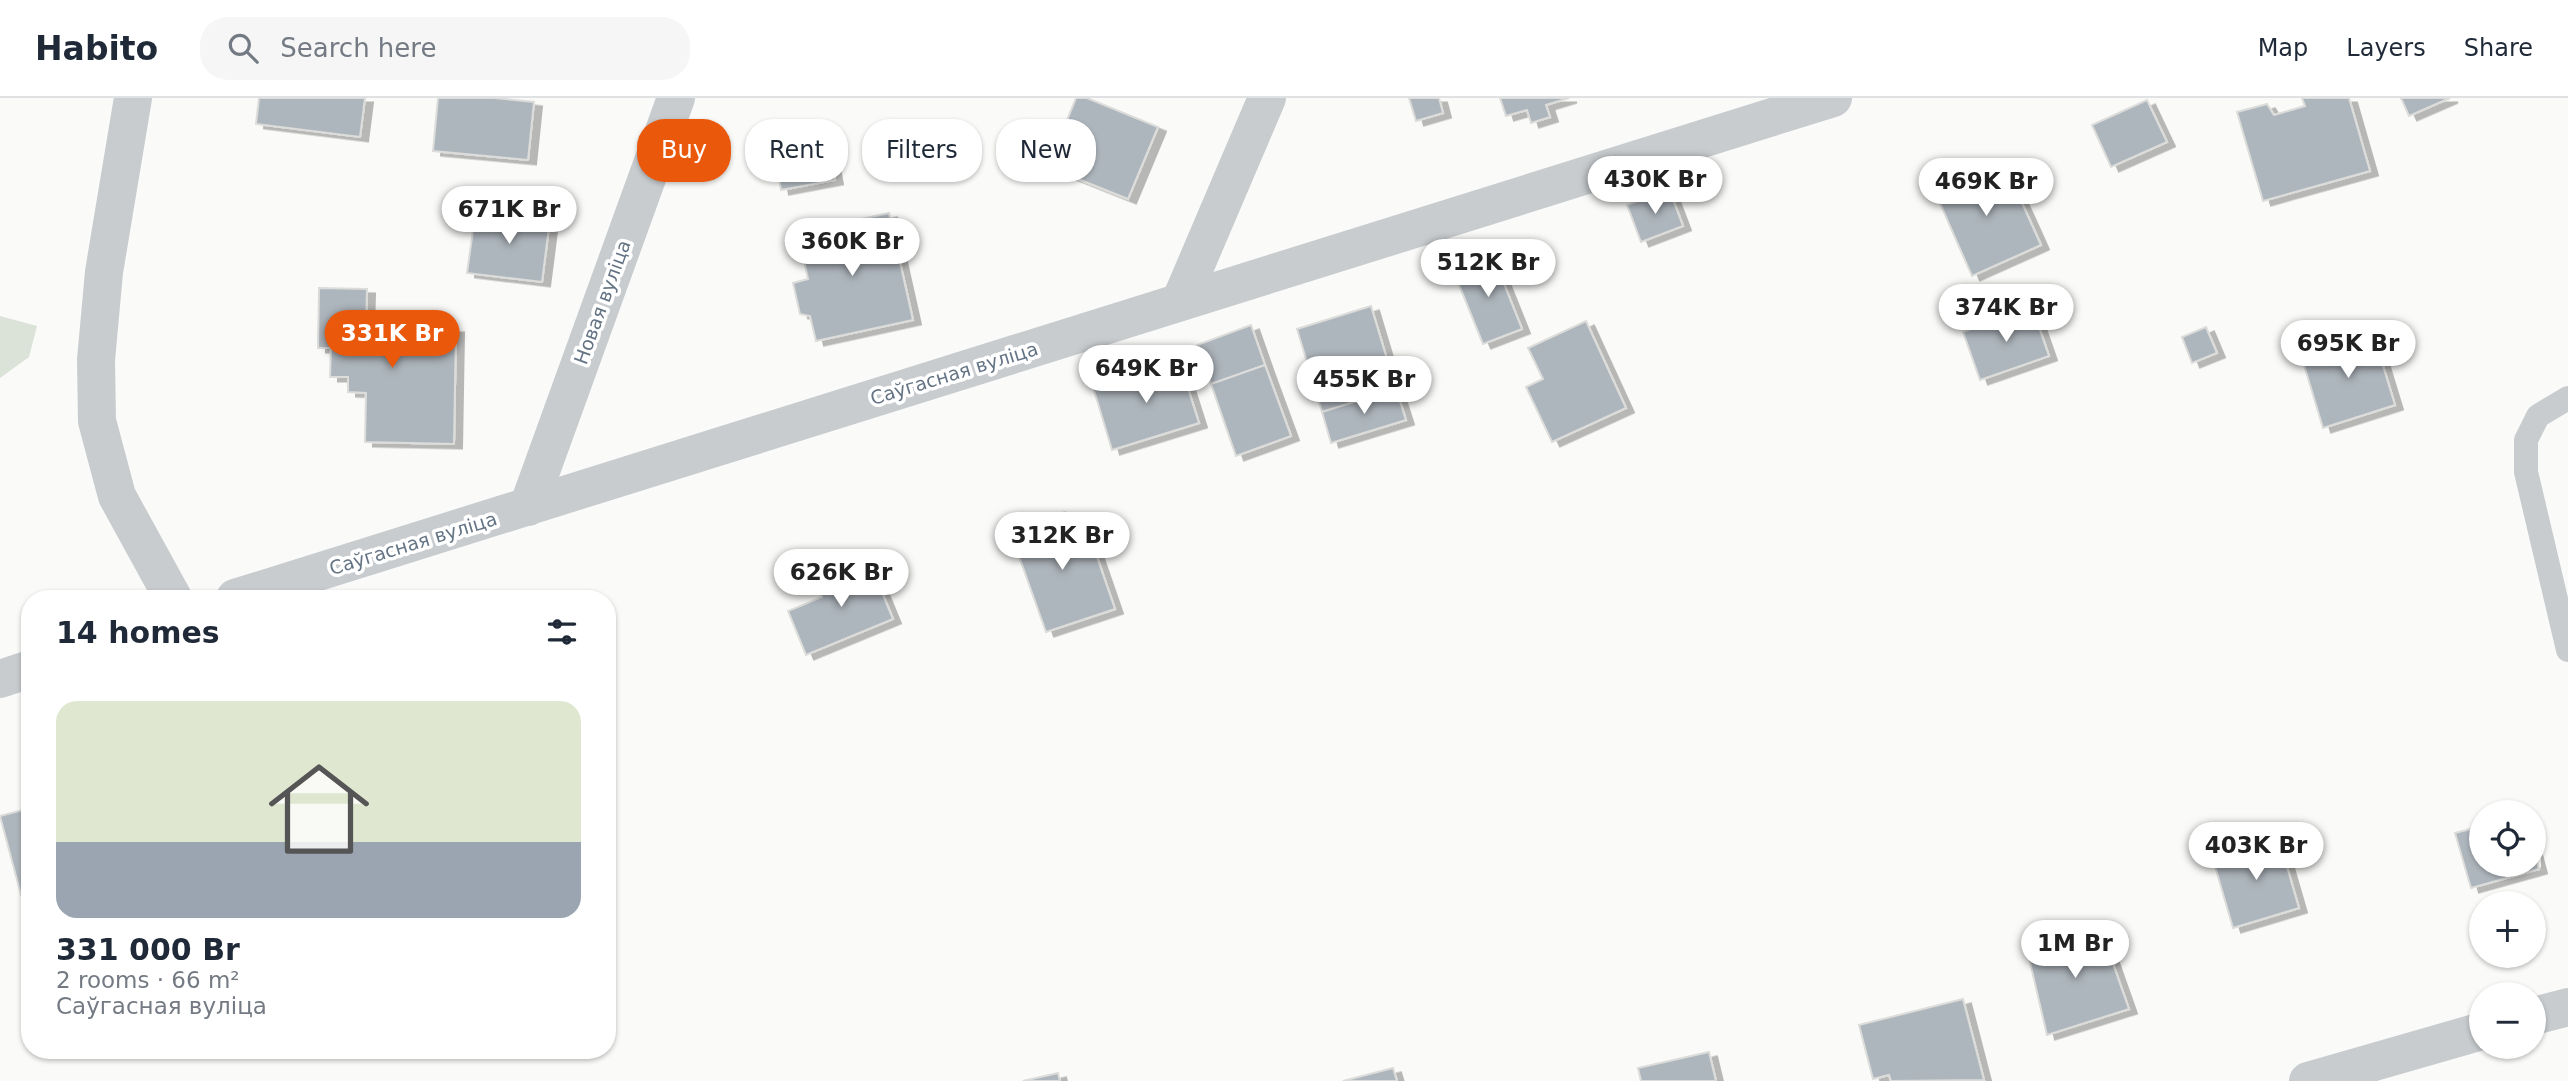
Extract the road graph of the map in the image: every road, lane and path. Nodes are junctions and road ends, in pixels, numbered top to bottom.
1 (133, 98) edge
2 (676, 98) edge
3 (1268, 98) edge
4 (1833, 98) edge
5 (1180, 302) junction
6 (2568, 398) edge
7 (528, 507) junction
8 (169, 590) edge
9 (261, 590) edge
10 (2568, 650) edge
11 (21, 672) edge
12 (0, 679) edge
13 (2568, 1007) edge
14 (2546, 1013) edge
15 (2469, 1035) edge
16 (2308, 1081) edge

1 - 8 street
2 - 7 street, Новая вуліца
3 - 5 street
4 - 5 street, Саўгасная вуліца
5 - 7 street, Саўгасная вуліца
6 - 10 lane
7 - 9 street, Саўгасная вуліца
11 - 12 street
13 - 14 street
15 - 16 street

